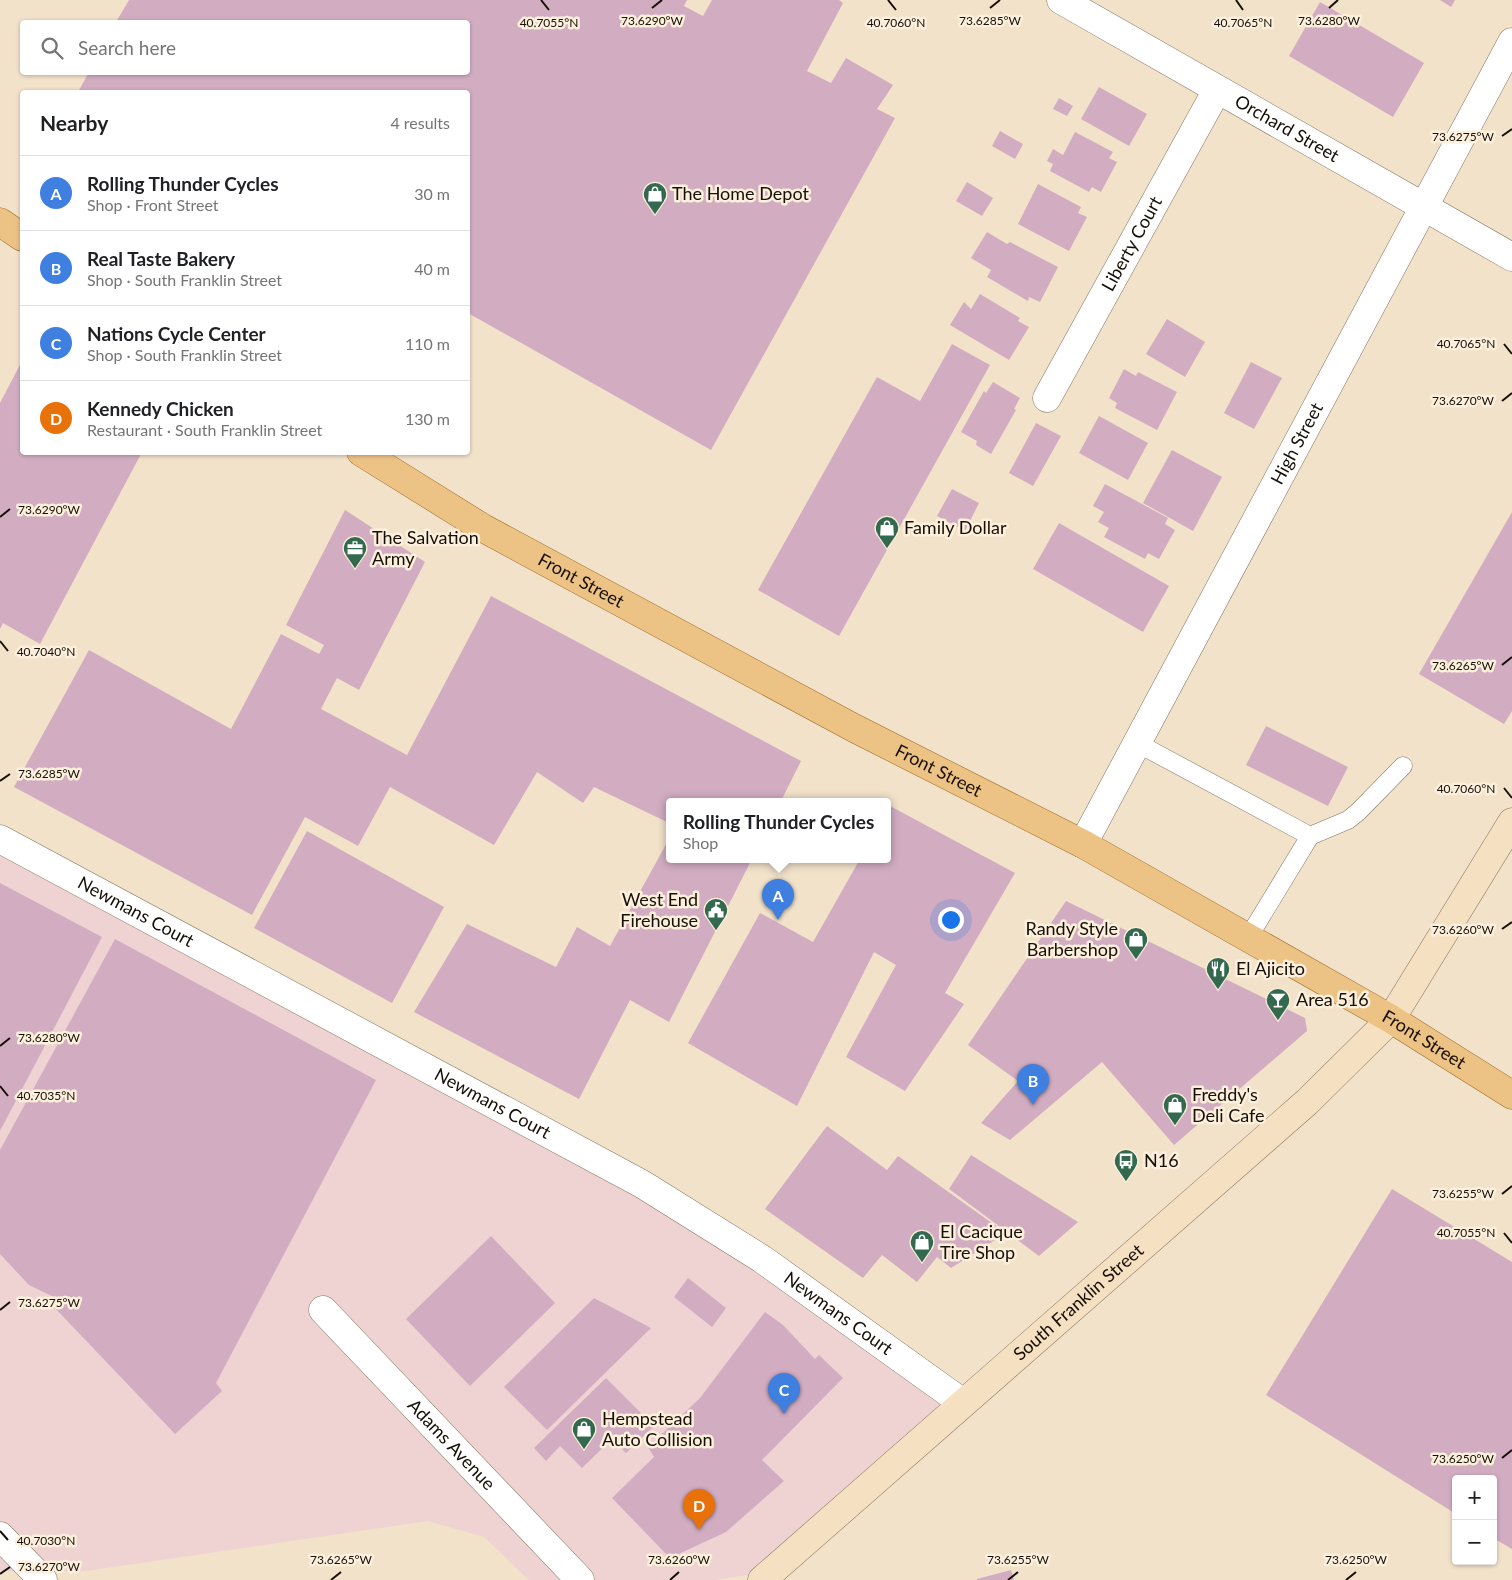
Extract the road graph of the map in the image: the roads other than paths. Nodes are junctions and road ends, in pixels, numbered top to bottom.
1 (1061, 0) edge
2 (1512, 42) edge
3 (1217, 90) junction
4 (1424, 207) junction
5 (0, 222) edge
6 (20, 236) edge
7 (1512, 257) edge
8 (1047, 398) dead end
9 (367, 455) edge
10 (1137, 743) junction
11 (1404, 766) dead end
12 (1512, 822) edge
13 (1310, 836) junction
14 (0, 839) edge
15 (1083, 844) junction
16 (1248, 938) junction
17 (1391, 1020) junction
18 (1512, 1095) edge
19 (323, 1310) dead end
20 (963, 1403) junction
21 (0, 1536) edge
22 (43, 1580) edge
23 (580, 1580) edge
24 (762, 1580) edge

1 - 3 street, Orchard Street
2 - 4 street, High Street
3 - 4 street, Orchard Street
3 - 8 street, Liberty Court
4 - 7 street, Orchard Street
4 - 10 street, High Street
5 - 6 main road
9 - 15 main road, Front Street
10 - 13 lane
10 - 15 street, High Street
11 - 13 lane
12 - 17 main road, South Franklin Street
13 - 16 lane
14 - 20 street, Newmans Court
15 - 16 main road, Front Street
16 - 17 main road, Front Street
17 - 18 main road, Front Street
17 - 20 main road, South Franklin Street
19 - 23 street, Adams Avenue
20 - 24 main road, South Franklin Street
21 - 22 street

